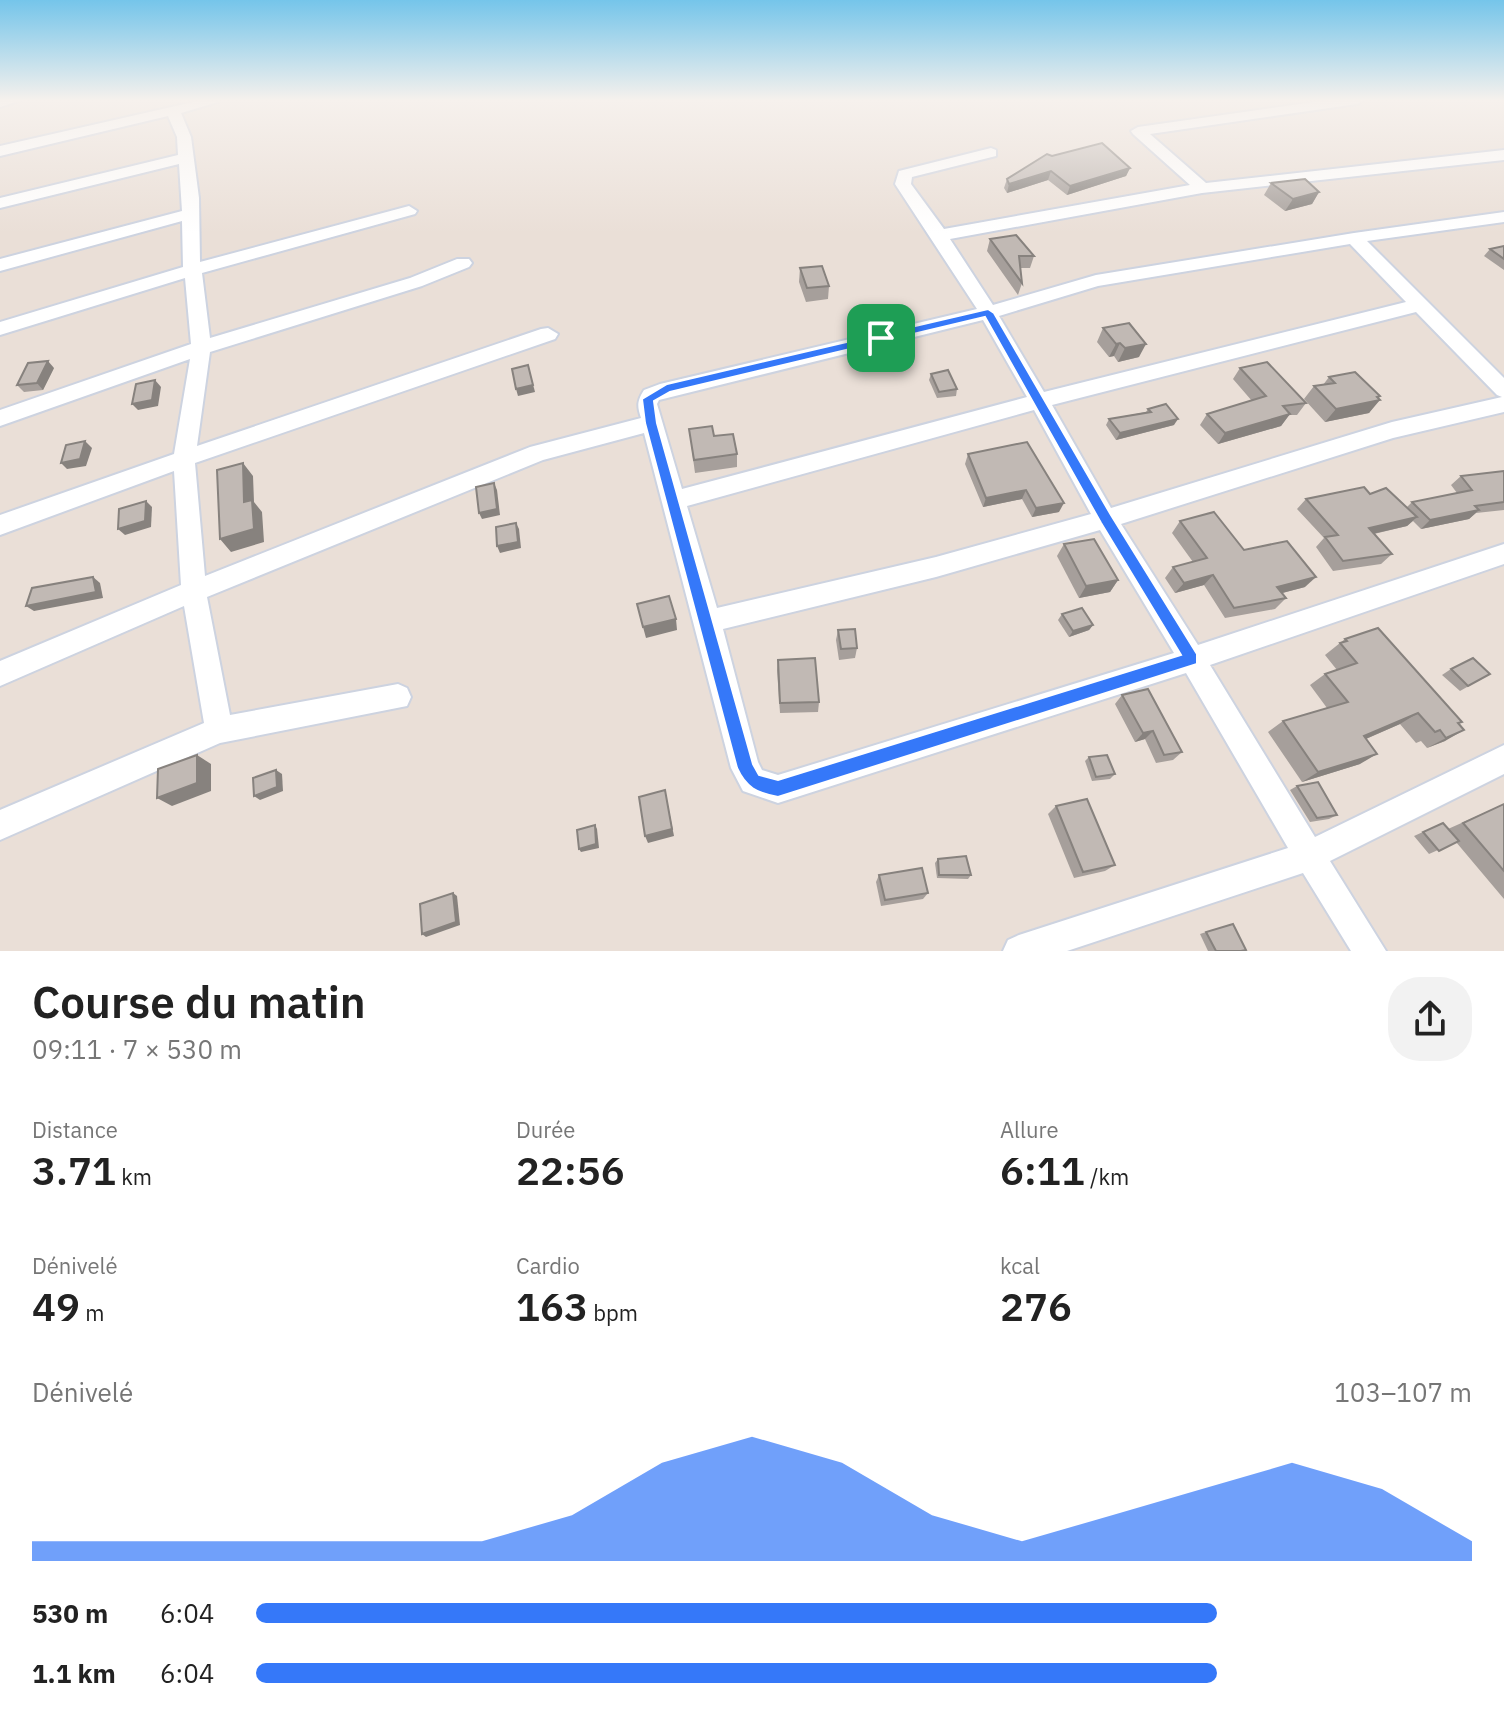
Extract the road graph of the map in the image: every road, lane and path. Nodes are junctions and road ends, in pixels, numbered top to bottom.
1 (29, 144) edge
2 (185, 144) edge
3 (1153, 144) edge
4 (0, 151) edge
5 (991, 153) dead end
6 (1504, 155) edge
7 (186, 158) junction
8 (1202, 188) junction
9 (0, 203) edge
10 (409, 211) dead end
11 (190, 214) junction
12 (1504, 217) edge
13 (941, 235) junction
14 (1354, 238) junction
15 (463, 263) dead end
16 (0, 265) edge
17 (192, 270) junction
18 (1422, 304) junction
19 (988, 313) junction
20 (0, 329) edge
21 (548, 334) dead end
22 (201, 348) junction
23 (1504, 390) edge
24 (1038, 401) junction
25 (1504, 404) edge
26 (0, 418) edge
27 (651, 423) junction
28 (184, 460) junction
29 (672, 501) junction
30 (1106, 519) junction
31 (0, 525) edge
32 (1504, 554) edge
33 (194, 591) junction
34 (708, 621) junction
35 (1192, 659) junction
36 (0, 674) edge
37 (398, 697) dead end
38 (219, 730) junction
39 (1504, 759) edge
40 (0, 825) edge
41 (1307, 857) junction
42 (1019, 951) edge
43 (1370, 951) edge

1 - 4 street
2 - 7 street
3 - 8 street
5 - 13 street
6 - 8 street
7 - 9 street
7 - 11 street
8 - 13 street
10 - 17 street
11 - 16 street
11 - 17 street
12 - 14 street
13 - 19 street
14 - 18 street
14 - 19 street
15 - 22 street
17 - 20 street
17 - 22 street
18 - 23 street
18 - 24 street
19 - 24 street
19 - 27 street
21 - 28 street
22 - 26 street
22 - 28 street
24 - 29 street
24 - 30 street
25 - 30 street
27 - 29 street
27 - 33 street
28 - 31 street
28 - 33 street
29 - 34 street
30 - 34 street
30 - 35 street
32 - 35 street
33 - 36 street
33 - 38 street
34 - 35 street
35 - 41 street
37 - 38 street
38 - 40 street
39 - 41 street
41 - 42 street
41 - 43 street

